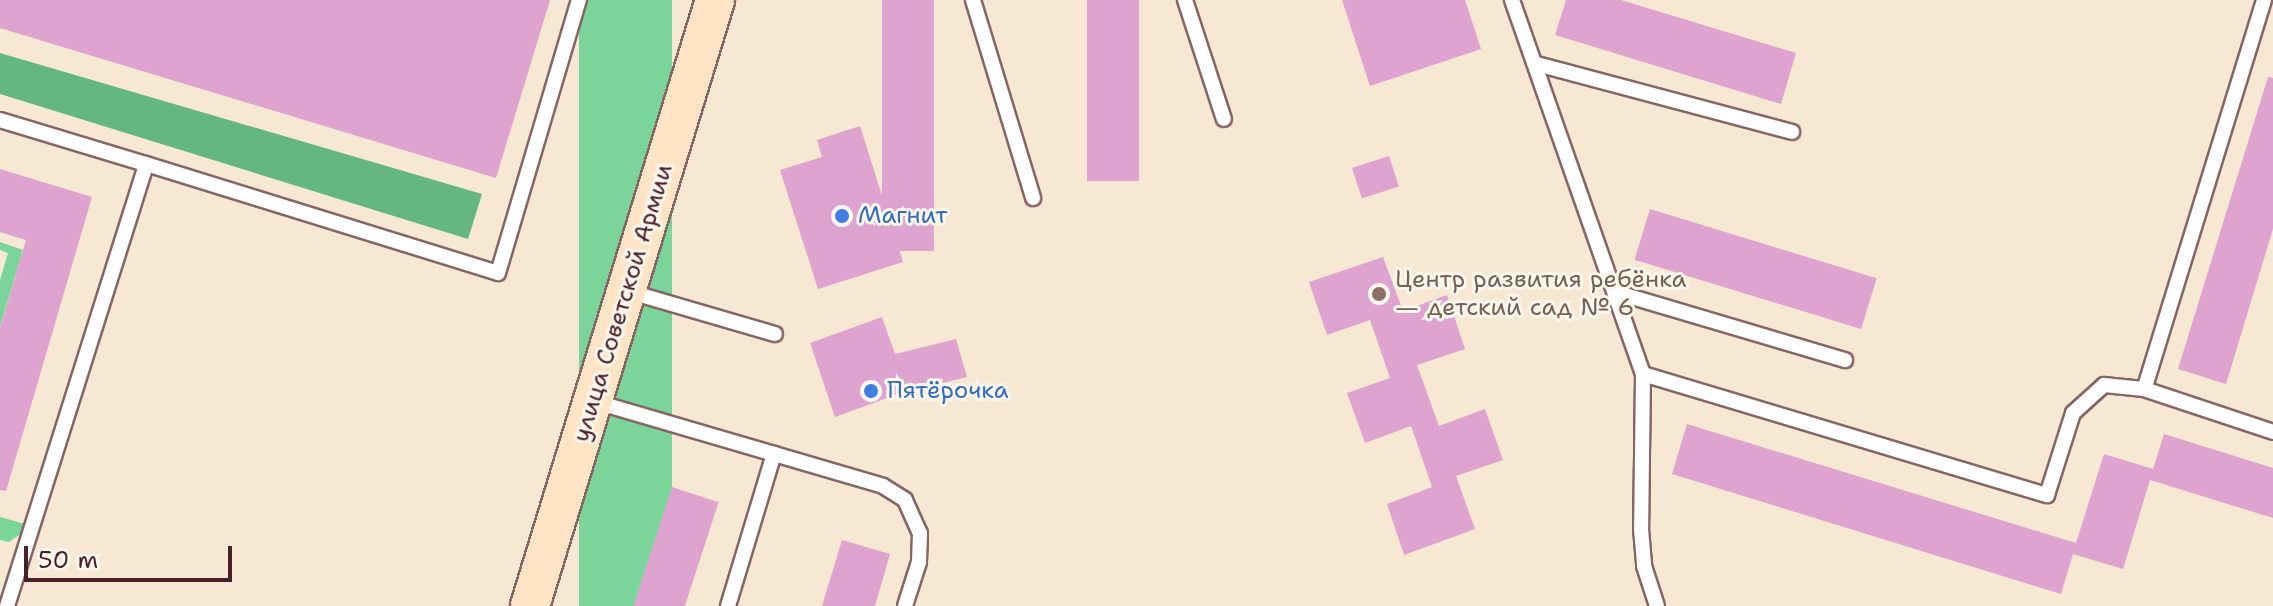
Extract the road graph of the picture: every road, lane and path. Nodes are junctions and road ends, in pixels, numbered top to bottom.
1 (579, 0) edge
2 (715, 0) edge
3 (973, 0) edge
4 (1185, 0) edge
5 (1512, 0) edge
6 (2264, 0) edge
7 (1537, 64) junction
8 (1224, 119) dead end
9 (0, 120) edge
10 (1792, 132) dead end
11 (146, 164) junction
12 (1033, 198) dead end
13 (626, 291) junction
14 (1615, 292) junction
15 (775, 334) dead end
16 (1845, 360) dead end
17 (1643, 374) junction
18 (2144, 389) junction
19 (593, 401) junction
20 (2273, 432) edge
21 (774, 454) junction
22 (0, 575) edge
23 (15, 580) junction
24 (7, 606) edge
25 (530, 606) edge
26 (728, 606) edge
27 (905, 606) edge
28 (1657, 606) edge

1 - 11 lane
2 - 13 main road, улица Советской Армии
3 - 12 lane
4 - 8 lane
5 - 7 lane
6 - 18 lane
7 - 10 lane
7 - 14 lane
9 - 11 lane
11 - 23 lane
13 - 15 lane
13 - 19 main road, улица Советской Армии
14 - 16 lane
14 - 17 lane
17 - 18 lane
17 - 28 lane
18 - 20 lane
19 - 21 lane
19 - 25 main road, улица Советской Армии
21 - 26 lane
21 - 27 lane
22 - 23 lane
23 - 24 lane

